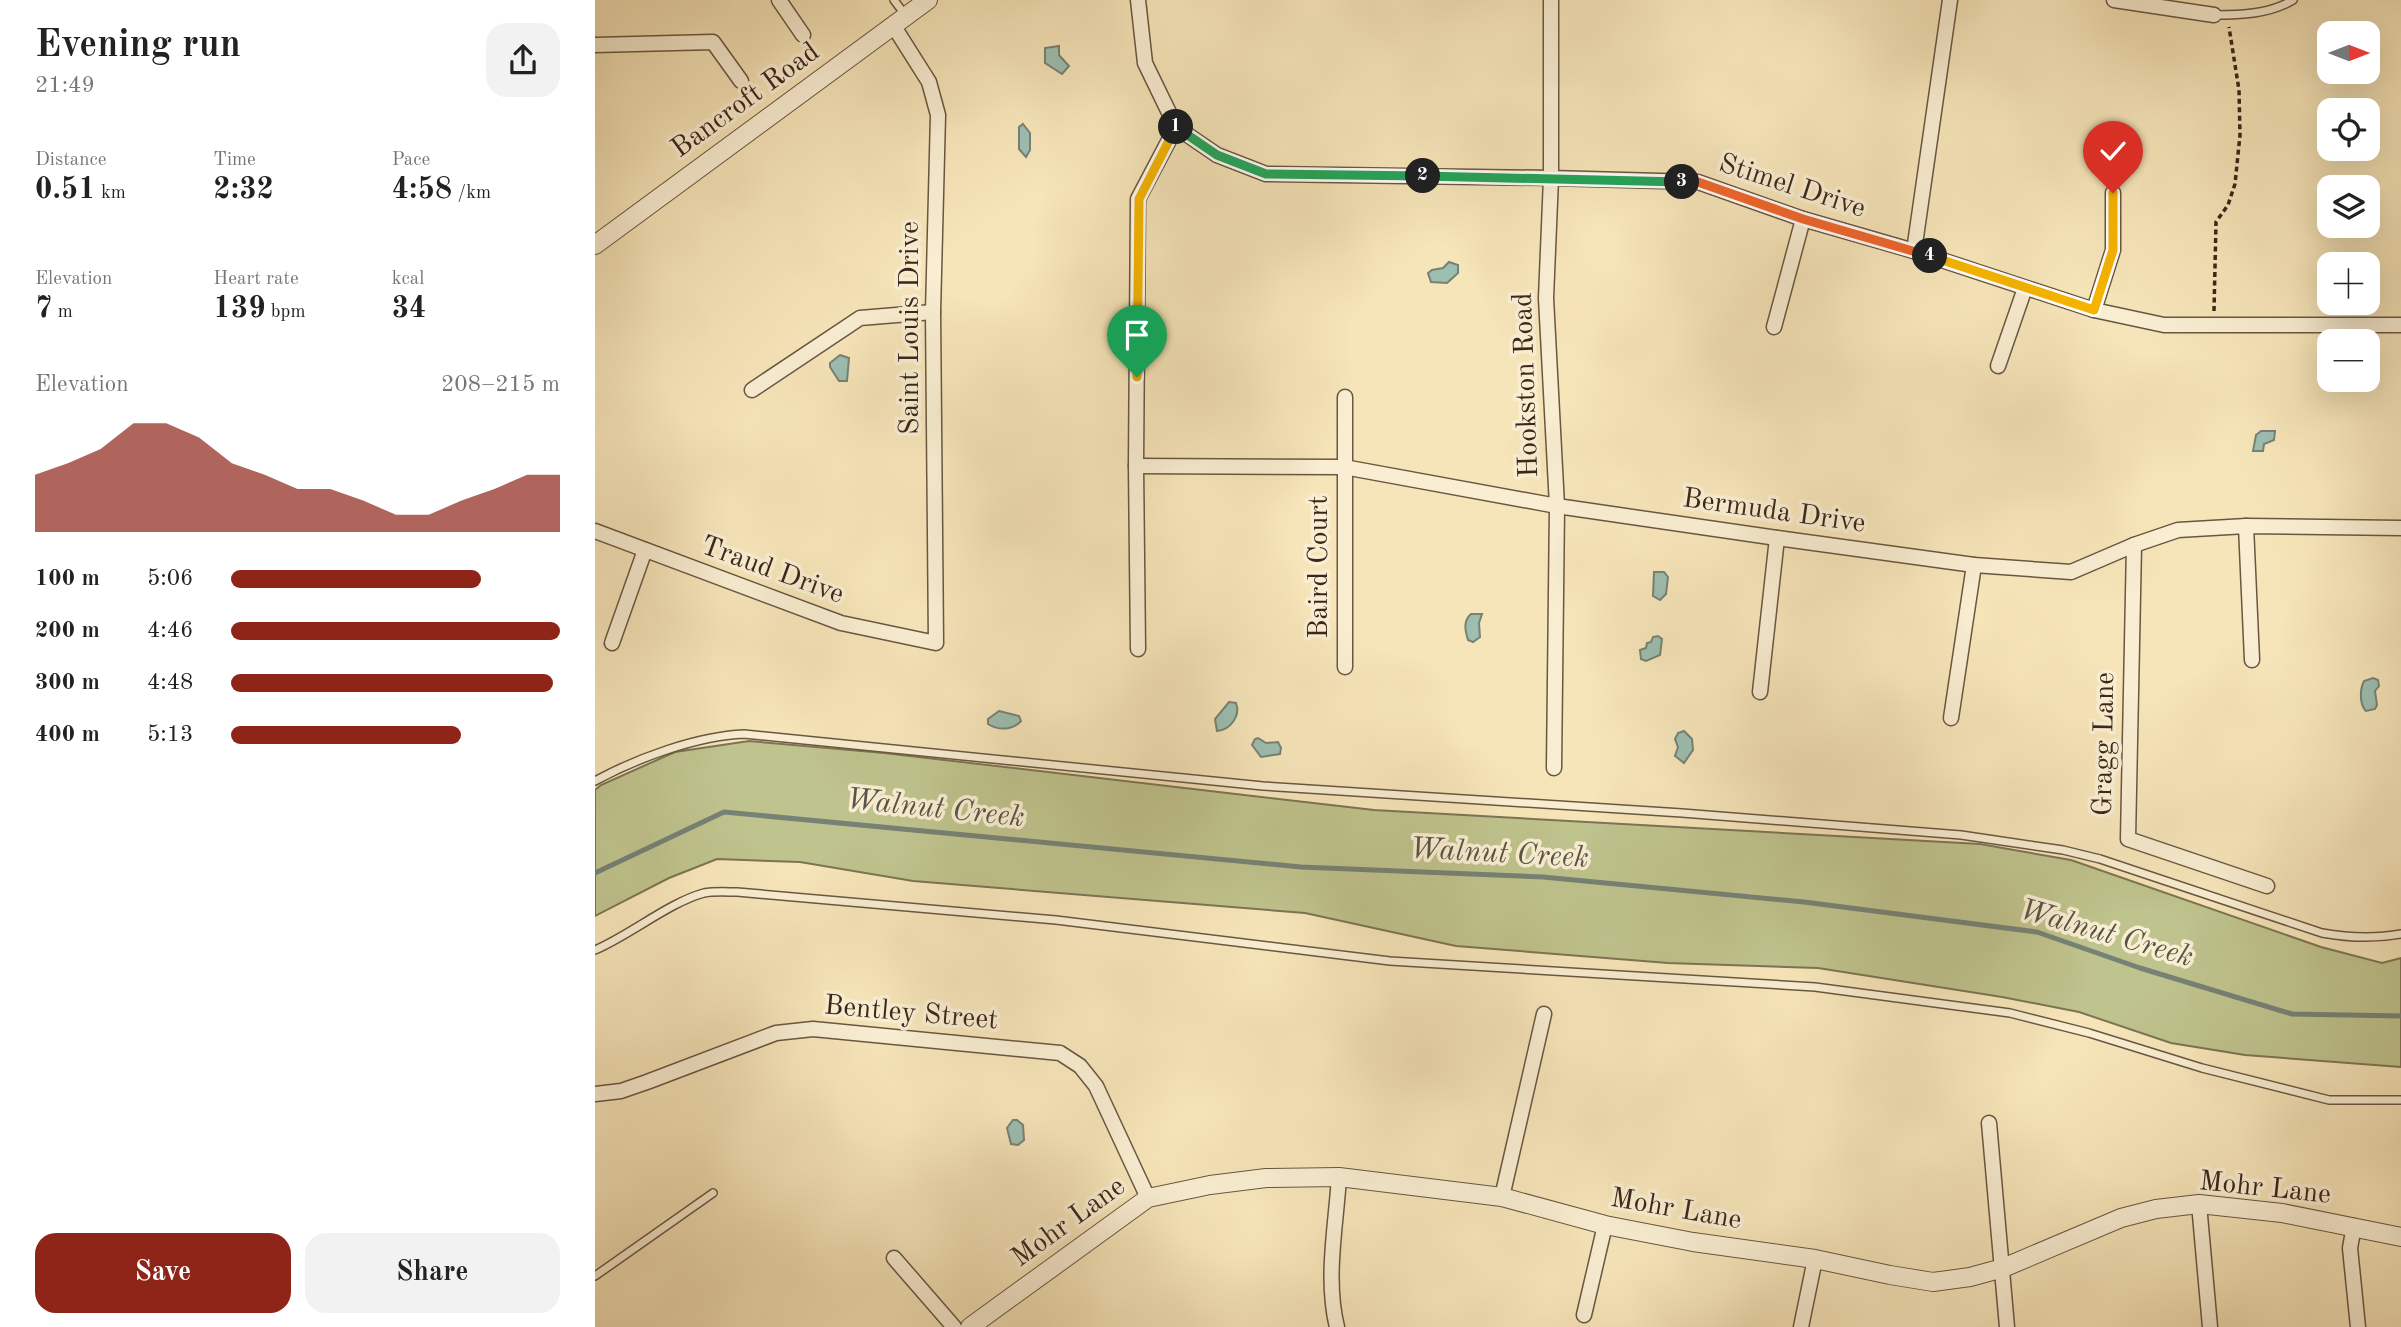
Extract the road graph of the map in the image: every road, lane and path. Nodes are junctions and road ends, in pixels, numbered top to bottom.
1 (779, 0) edge
2 (894, 0) edge
3 (928, 0) edge
4 (1138, 0) edge
5 (1551, 0) edge
6 (1950, 0) edge
7 (2114, 0) edge
8 (2293, 0) edge
9 (2221, 15) junction
10 (899, 20) junction
11 (803, 35) dead end
12 (595, 45) edge
13 (741, 81) dead end
14 (1176, 127) junction
15 (1551, 178) junction
16 (2113, 193) dead end
17 (1803, 219) junction
18 (595, 245) edge
19 (1914, 251) junction
20 (2025, 288) junction
21 (2094, 310) junction
22 (933, 312) junction
23 (2213, 325) junction
24 (2401, 326) edge
25 (1774, 327) dead end
26 (1998, 366) dead end
27 (752, 390) dead end
28 (1345, 397) dead end
29 (1136, 466) junction
30 (1344, 467) junction
31 (1557, 506) junction
32 (2246, 526) junction
33 (2401, 528) edge
34 (595, 531) edge
35 (1777, 538) junction
36 (2134, 545) junction
37 (645, 550) junction
38 (1974, 565) junction
39 (612, 643) dead end
40 (936, 643) joint
41 (1138, 649) dead end
42 (2252, 660) dead end
43 (1345, 667) dead end
44 (1760, 692) dead end
45 (1951, 718) dead end
46 (1554, 768) dead end
47 (595, 781) edge
48 (2267, 886) dead end
49 (2401, 934) edge
50 (595, 950) edge
51 (1544, 1014) dead end
52 (595, 1094) edge
53 (2401, 1100) edge
54 (1989, 1123) dead end
55 (1339, 1177) junction
56 (713, 1193) dead end
57 (1502, 1197) junction
58 (1148, 1198) junction
59 (2199, 1203) junction
60 (1605, 1225) junction
61 (2354, 1226) junction
62 (2401, 1237) edge
63 (894, 1258) dead end
64 (1815, 1259) junction
65 (2003, 1268) junction
66 (595, 1276) edge
67 (1584, 1315) dead end
68 (954, 1327) edge
69 (970, 1327) edge
70 (1337, 1327) edge
71 (1801, 1327) edge
72 (2007, 1327) edge
73 (2210, 1327) edge
74 (2358, 1327) edge

1 - 11 street
2 - 10 lane
3 - 10 street, Bancroft Road
4 - 14 street, Stimel Drive
5 - 15 street, Hookston Road
6 - 19 street
7 - 9 street
8 - 9 lane
9 - 23 path
10 - 18 street, Bancroft Road
10 - 22 street, Saint Louis Drive
12 - 13 street
14 - 15 street, Stimel Drive
14 - 29 street
15 - 17 street, Stimel Drive
15 - 31 street, Hookston Road
16 - 21 street
17 - 19 street, Stimel Drive
17 - 25 street
19 - 20 street, Stimel Drive
20 - 21 street, Stimel Drive
20 - 26 street
21 - 23 street, Stimel Drive
22 - 27 street
22 - 40 street, Saint Louis Drive
23 - 24 street, Stimel Drive
28 - 30 street, Baird Court
29 - 30 street, Bermuda Drive
29 - 41 street
30 - 31 street, Bermuda Drive
30 - 43 street, Baird Court
31 - 35 street, Bermuda Drive
31 - 46 street, Hookston Road
32 - 33 street, Bermuda Drive
32 - 36 street, Bermuda Drive
32 - 42 street
34 - 37 street, Traud Drive
35 - 38 street, Bermuda Drive
35 - 44 street
36 - 38 street, Bermuda Drive
36 - 48 street, Gragg Lane
37 - 39 street
37 - 40 street, Traud Drive
38 - 45 street
47 - 49 lane
50 - 53 lane
51 - 57 street
52 - 58 street, Bentley Street
54 - 65 street
55 - 57 street, Mohr Lane
55 - 58 street, Mohr Lane
55 - 70 street
56 - 66 lane
57 - 60 street, Mohr Lane
58 - 69 street, Mohr Lane
59 - 61 street, Mohr Lane
59 - 65 street, Mohr Lane
59 - 73 street
60 - 64 street, Mohr Lane
60 - 67 street
61 - 62 street, Mohr Lane
61 - 74 street
63 - 68 street
64 - 65 street, Mohr Lane
64 - 71 street
65 - 72 street

